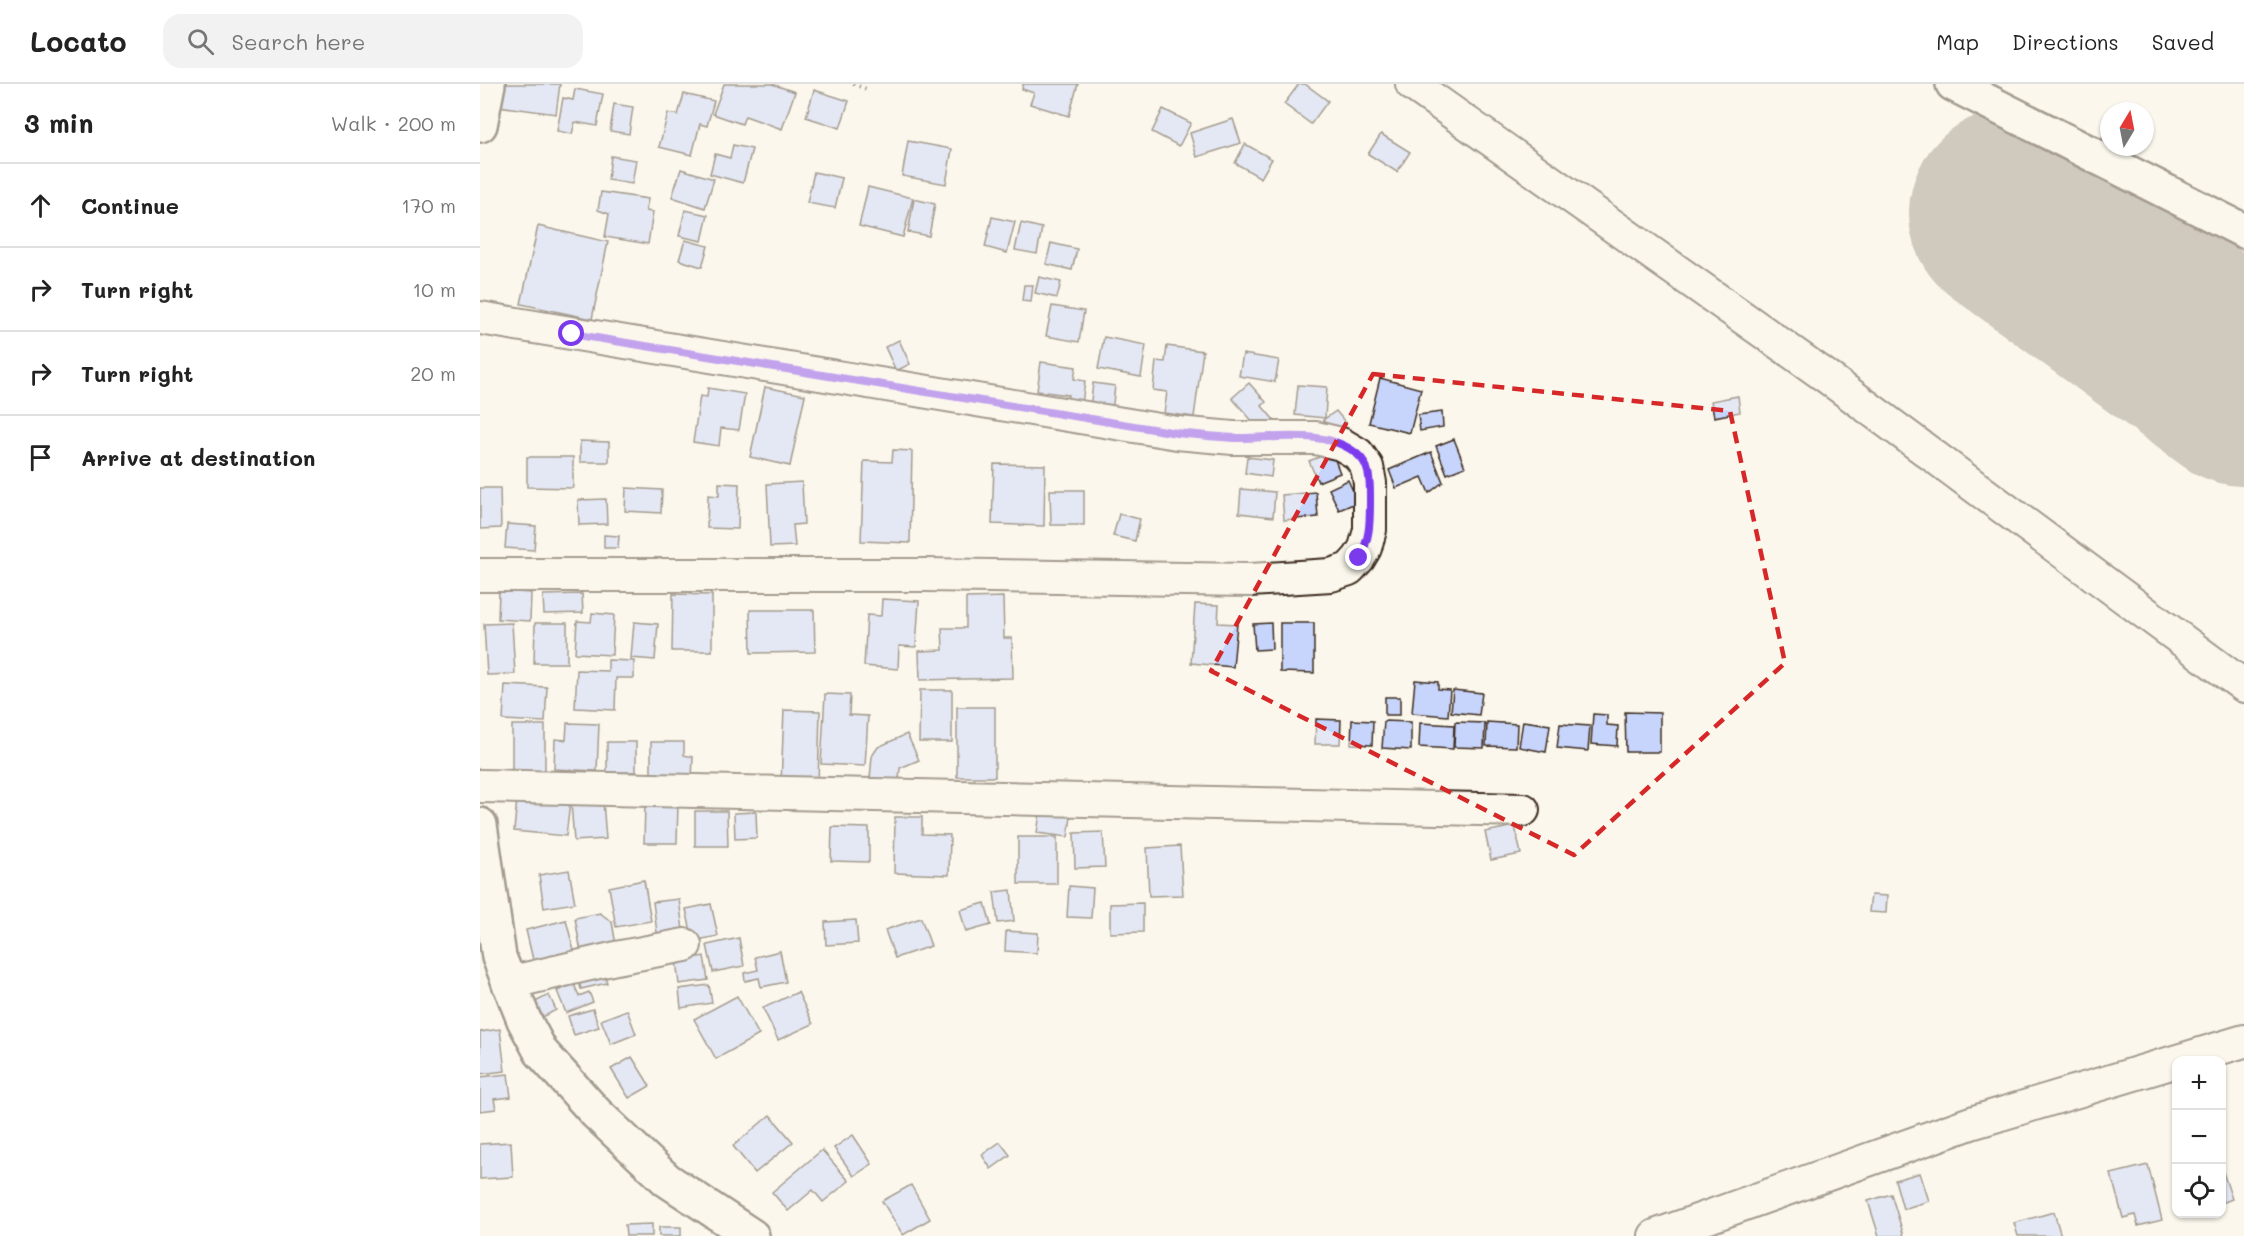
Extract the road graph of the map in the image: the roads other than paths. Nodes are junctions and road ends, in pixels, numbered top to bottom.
1 (488, 84) edge
2 (1412, 84) edge
3 (1953, 84) edge
4 (480, 125) edge
5 (2244, 231) edge
6 (480, 318) edge
7 (480, 575) edge
8 (2244, 686) edge
9 (480, 786) edge
10 (1523, 810) dead end
11 (480, 825) edge
12 (685, 945) dead end
13 (508, 983) junction
14 (2244, 1041) edge
15 (752, 1236) edge
16 (1655, 1236) edge

1 - 4 street
2 - 8 street
3 - 5 street
6 - 7 street
9 - 10 street
11 - 13 street
12 - 13 street
13 - 15 street
14 - 16 street

